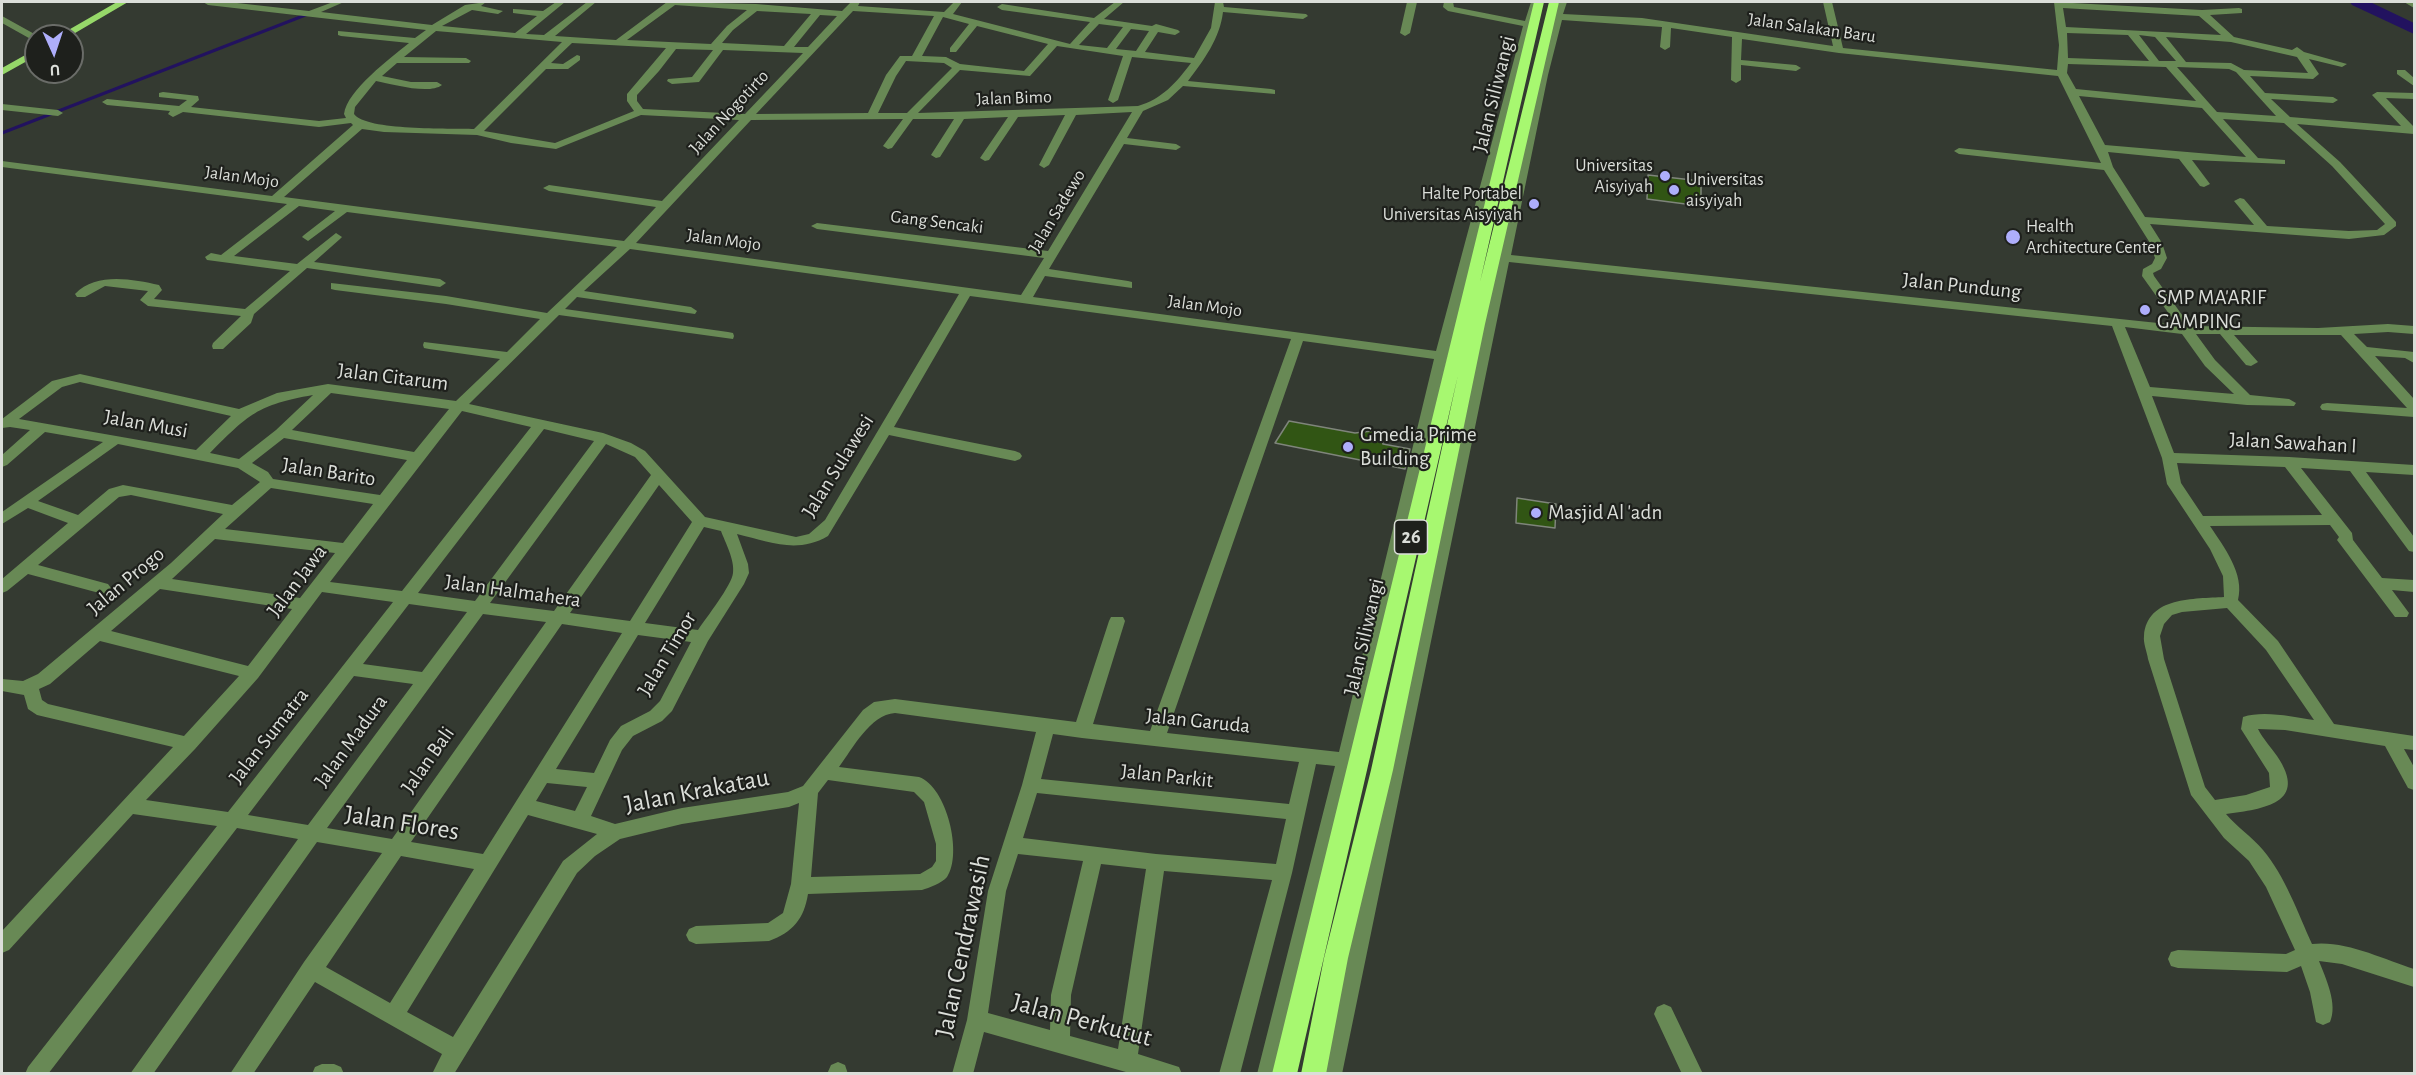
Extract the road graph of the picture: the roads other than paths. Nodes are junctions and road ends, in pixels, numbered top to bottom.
1 (123, 2) edge
2 (208, 2) edge
3 (340, 2) edge
4 (482, 2) edge
5 (561, 2) edge
6 (592, 2) edge
7 (672, 2) edge
8 (914, 2) edge
9 (958, 2) edge
10 (1119, 2) edge
11 (1412, 2) edge
12 (1449, 2) edge
13 (1537, 2) edge
14 (1562, 2) edge
15 (1828, 2) edge
16 (2409, 2) edge
17 (727, 3) edge
18 (2058, 3) edge
19 (1005, 4) edge
20 (1219, 5) edge
21 (2415, 5) edge
22 (468, 7) junction
23 (756, 7) junction
24 (850, 8) edge
25 (1556, 9) edge
26 (498, 11) dead end
27 (516, 11) dead end
28 (905, 11) junction
29 (2239, 11) dead end
30 (818, 12) junction
31 (314, 13) junction
32 (2202, 13) junction
33 (544, 14) junction
34 (943, 15) junction
35 (1303, 16) dead end
36 (2, 19) edge
37 (1097, 20) junction
38 (973, 23) junction
39 (84, 24) edge
40 (1130, 24) junction
41 (1529, 25) junction
42 (1667, 25) junction
43 (436, 26) junction
44 (1156, 27) junction
45 (2063, 30) junction
46 (24, 32) edge
47 (1175, 32) dead end
48 (2131, 32) junction
49 (341, 33) dead end
50 (1406, 33) dead end
51 (2158, 34) junction
52 (1737, 35) junction
53 (517, 36) junction
54 (546, 38) junction
55 (2231, 39) junction
56 (569, 40) junction
57 (417, 41) junction
58 (619, 42) junction
59 (1054, 43) junction
60 (673, 46) junction
61 (718, 46) junction
62 (1072, 47) junction
63 (1665, 47) dead end
64 (787, 49) junction
65 (810, 50) junction
66 (953, 50) dead end
67 (1839, 50) junction
68 (1109, 52) junction
69 (2298, 54) junction
70 (1134, 55) junction
71 (577, 58) dead end
72 (916, 58) junction
73 (24, 59) edge
74 (393, 60) junction
75 (466, 61) dead end
76 (1197, 61) junction
77 (1736, 62) junction
78 (2155, 62) junction
79 (2168, 63) junction
80 (2182, 64) junction
81 (2342, 64) dead end
82 (544, 66) junction
83 (2063, 67) junction
84 (958, 68) junction
85 (1796, 68) dead end
86 (3, 70) edge
87 (2401, 72) dead end
88 (2244, 73) junction
89 (374, 77) junction
90 (1736, 80) dead end
91 (672, 81) dead end
92 (1182, 83) junction
93 (2415, 83) edge
94 (436, 85) dead end
95 (1271, 92) dead end
96 (2072, 92) junction
97 (163, 95) dead end
98 (2264, 96) junction
99 (2415, 96) edge
100 (1113, 100) dead end
101 (2333, 100) dead end
102 (107, 102) dead end
103 (2, 107) edge
104 (2156, 108) dead end
105 (1138, 109) junction
106 (2211, 110) junction
107 (177, 112) junction
108 (640, 112) junction
109 (1072, 112) junction
110 (58, 113) dead end
111 (1015, 114) junction
112 (872, 116) junction
113 (911, 116) junction
114 (961, 116) junction
115 (747, 117) junction
116 (2286, 120) junction
117 (356, 123) junction
118 (2413, 131) edge
119 (477, 132) junction
120 (1120, 140) junction
121 (888, 146) dead end
122 (1176, 147) dead end
123 (2101, 148) junction
124 (1959, 151) dead end
125 (936, 155) dead end
126 (2182, 155) junction
127 (985, 158) dead end
128 (2255, 161) junction
129 (2281, 162) dead end
130 (2, 164) edge
131 (1044, 165) dead end
132 (2108, 167) junction
133 (2204, 184) dead end
134 (549, 188) dead end
135 (275, 199) junction
136 (2240, 201) dead end
137 (296, 203) junction
138 (664, 205) junction
139 (344, 209) junction
140 (2142, 220) junction
141 (817, 226) dead end
142 (2265, 230) junction
143 (308, 237) dead end
144 (336, 237) dead end
145 (627, 245) junction
146 (1052, 255) junction
147 (1506, 258) junction
148 (300, 266) junction
149 (1042, 272) junction
150 (441, 283) dead end
151 (1128, 285) dead end
152 (335, 286) dead end
153 (967, 291) junction
154 (1464, 292) junction
155 (574, 293) junction
156 (81, 294) dead end
157 (1024, 299) junction
158 (691, 311) dead end
159 (249, 313) junction
160 (553, 314) junction
161 (2116, 323) junction
162 (1483, 325) junction
163 (2388, 328) junction
164 (2186, 330) junction
165 (2343, 330) junction
166 (2415, 330) edge
167 (2225, 332) junction
168 (728, 336) dead end
169 (1298, 337) junction
170 (429, 345) dead end
171 (218, 346) dead end
172 (2365, 351) junction
173 (510, 356) junction
174 (1441, 356) junction
175 (2412, 356) edge
176 (2251, 363) dead end
177 (2397, 386) junction
178 (2415, 387) edge
179 (328, 388) junction
180 (2145, 391) junction
181 (2247, 401) junction
182 (2289, 404) dead end
183 (459, 406) junction
184 (2327, 406) dead end
185 (2415, 407) edge
186 (2415, 413) edge
187 (241, 414) junction
188 (5, 423) edge
189 (538, 426) junction
190 (41, 428) junction
191 (886, 430) junction
192 (281, 433) junction
193 (603, 438) junction
194 (117, 440) junction
195 (199, 455) junction
196 (1015, 456) dead end
197 (417, 457) junction
198 (2169, 458) junction
199 (2, 462) edge
200 (2289, 462) junction
201 (242, 464) junction
202 (2355, 467) junction
203 (2415, 470) edge
204 (658, 476) junction
205 (268, 483) junction
206 (384, 501) junction
207 (26, 502) junction
208 (236, 511) junction
209 (2, 519) edge
210 (2334, 520) junction
211 (78, 521) junction
212 (700, 521) junction
213 (2199, 521) junction
214 (727, 527) junction
215 (212, 533) junction
216 (2410, 534) edge
217 (2415, 547) edge
218 (347, 549) junction
219 (24, 567) junction
220 (157, 583) junction
221 (2378, 583) junction
222 (318, 586) junction
223 (2, 587) edge
224 (103, 588) dead end
225 (2413, 588) edge
226 (407, 598) junction
227 (2230, 602) junction
228 (306, 605) junction
229 (477, 608) junction
230 (2401, 613) dead end
231 (558, 618) junction
232 (1117, 621) dead end
233 (633, 628) junction
234 (96, 634) junction
235 (702, 637) junction
236 (352, 669) junction
237 (252, 673) junction
238 (426, 679) junction
239 (2, 686) edge
240 (30, 686) junction
241 (1046, 726) junction
242 (1082, 730) junction
243 (2329, 730) junction
244 (1156, 739) junction
245 (2390, 739) junction
246 (2415, 743) edge
247 (189, 744) junction
248 (1310, 756) junction
249 (1345, 759) junction
250 (1389, 771) junction
251 (824, 772) junction
252 (542, 775) junction
253 (598, 781) junction
254 (2415, 783) edge
255 (1030, 785) junction
256 (809, 791) junction
257 (1344, 792) junction
258 (130, 806) junction
259 (523, 806) junction
260 (2211, 808) junction
261 (1298, 813) junction
262 (233, 820) junction
263 (580, 820) junction
264 (615, 832) junction
265 (312, 834) junction
266 (1012, 845) junction
267 (396, 848) junction
268 (1094, 854) junction
269 (1156, 862) junction
270 (487, 863) junction
271 (1283, 873) junction
272 (800, 886) junction
273 (696, 935) dead end
274 (2, 944) edge
275 (1313, 952) junction
276 (2307, 954) junction
277 (1336, 958) junction
278 (2178, 959) dead end
279 (311, 969) junction
280 (2415, 978) edge
281 (1299, 1008) junction
282 (1664, 1014) dead end
283 (2323, 1015) dead end
284 (394, 1016) junction
285 (1325, 1016) junction
286 (977, 1020) junction
287 (1060, 1043) junction
288 (457, 1051) junction
289 (1127, 1060) junction
290 (35, 1074) edge
291 (140, 1074) edge
292 (240, 1074) edge
293 (322, 1074) edge
294 (334, 1074) edge
295 (442, 1074) edge
296 (962, 1074) edge
297 (1172, 1074) edge
298 (1229, 1074) edge
299 (1267, 1074) edge
300 (1284, 1074) edge
301 (1313, 1074) edge
302 (1331, 1074) edge
303 (1694, 1074) edge

1 - 39 main road
2 - 31 street
3 - 31 street
4 - 22 street
5 - 33 street
6 - 54 street
7 - 17 street
7 - 58 street
8 - 28 street
9 - 34 street
10 - 37 street
11 - 50 street
12 - 41 street
13 - 41 street
13 - 154 highway, Jalan Siliwangi / 26
14 - 25 street
15 - 67 street
16 - 21 street
17 - 23 street
18 - 32 street
18 - 45 street
19 - 37 street
19 - 38 street
20 - 35 street
20 - 76 street, Jalan Bimo
22 - 26 street
22 - 43 street
23 - 30 street
23 - 61 street
24 - 28 street
24 - 30 street
24 - 65 street, Jalan Nogotirto
25 - 42 street, Jalan Salakan Baru
25 - 147 street
25 - 162 highway, Jalan Siliwangi / 26
27 - 33 street
28 - 34 street
29 - 32 street
30 - 64 street
31 - 43 street
32 - 55 street
33 - 53 street
34 - 38 street
34 - 72 street
36 - 46 street
37 - 40 street
37 - 62 street
38 - 59 street
38 - 66 street
40 - 44 street
40 - 68 street
41 - 154 street
42 - 52 street, Jalan Salakan Baru
42 - 63 street
43 - 53 street
43 - 57 street
44 - 47 street
44 - 70 street
45 - 48 street
45 - 83 street
48 - 51 street
48 - 78 street
49 - 57 street
51 - 55 street
51 - 80 street
52 - 67 street, Jalan Salakan Baru
52 - 77 street
53 - 54 street
54 - 56 street
55 - 69 street
56 - 58 street
56 - 82 street
57 - 74 street
58 - 60 street
59 - 62 street
59 - 84 street
60 - 61 street
60 - 108 street
61 - 64 street
61 - 91 street
62 - 68 street
64 - 65 street
65 - 115 street, Jalan Nogotirto
67 - 83 street, Jalan Salakan Baru
68 - 70 street
69 - 81 street
69 - 88 street, Jalan Salakan Baru
70 - 76 street
70 - 100 street
71 - 82 street
72 - 84 street
72 - 112 street
73 - 86 main road
74 - 75 street
74 - 89 street
76 - 92 street, Jalan Bimo
77 - 85 street
77 - 90 street
78 - 79 street, Jalan Salakan Baru
78 - 83 street, Jalan Salakan Baru
79 - 80 street, Jalan Salakan Baru
79 - 106 street
80 - 88 street, Jalan Salakan Baru
82 - 119 street
83 - 96 street
84 - 113 street
87 - 93 street
88 - 98 street
89 - 94 street
89 - 117 street
92 - 95 street
92 - 105 street, Jalan Bimo
96 - 106 street
96 - 123 street
97 - 107 street
98 - 101 street
98 - 116 street
99 - 118 street
102 - 107 street
103 - 110 street
104 - 106 street
105 - 109 street, Jalan Bimo
105 - 120 street, Jalan Sadewo
106 - 116 street
106 - 128 street
107 - 117 street
108 - 115 street, Jalan Bimo
108 - 119 street
109 - 111 street, Jalan Bimo
109 - 131 street
111 - 114 street, Jalan Bimo
111 - 127 street
112 - 113 street, Jalan Bimo
112 - 115 street, Jalan Bimo
113 - 114 street, Jalan Bimo
113 - 121 street
114 - 125 street
115 - 138 street, Jalan Nogotirto
116 - 118 street
116 - 142 street
117 - 119 street
117 - 135 street
120 - 122 street
120 - 146 street, Jalan Sadewo
123 - 126 street
123 - 132 street
124 - 132 street
126 - 128 street
126 - 133 street
128 - 129 street
130 - 135 street, Jalan Mojo
132 - 140 street
134 - 138 street
135 - 137 street, Jalan Mojo
136 - 142 street
137 - 139 street, Jalan Mojo
137 - 148 street
138 - 145 street, Jalan Nogotirto
139 - 143 street
139 - 145 street, Jalan Mojo
140 - 142 street
140 - 164 street
141 - 146 street, Gang Sencaki
144 - 148 street
145 - 153 street, Jalan Mojo
145 - 155 street, Jalan Jawa
146 - 149 street, Jalan Sadewo
147 - 161 street, Jalan Pundung
147 - 162 street
148 - 150 street
148 - 159 street
149 - 151 street
149 - 157 street, Jalan Sadewo
152 - 160 street
153 - 157 street, Jalan Mojo
153 - 191 street, Jalan Sulawesi
154 - 174 street
154 - 257 highway, Jalan Siliwangi / 26
155 - 158 street
155 - 160 street, Jalan Jawa
156 - 159 street
157 - 169 street, Jalan Mojo
159 - 171 street
160 - 168 street
160 - 173 street, Jalan Jawa
161 - 164 street, Jalan Pundung
161 - 180 street
162 - 250 highway, Jalan Siliwangi / 26
163 - 165 street, Jalan Pundung
163 - 166 street, Jalan Pundung
163 - 175 street
164 - 167 street, Jalan Pundung
164 - 181 street
165 - 167 street, Jalan Pundung
165 - 172 street
167 - 176 street
169 - 174 street, Jalan Mojo
169 - 244 street
170 - 173 street
172 - 175 street
172 - 177 street
173 - 183 street, Jalan Jawa
174 - 249 street
177 - 178 street
177 - 185 street
179 - 183 street, Jalan Citarum
179 - 187 street, Jalan Citarum
179 - 192 street
180 - 181 street
180 - 198 street
181 - 182 street
183 - 189 street
183 - 197 street, Jalan Jawa
184 - 186 street
187 - 188 street
187 - 195 street, Jalan Citarum
188 - 190 street, Jalan Musi
189 - 193 street
189 - 226 street, Jalan Sumatra
190 - 194 street, Jalan Musi
190 - 199 street
191 - 196 street
191 - 214 street, Jalan Sulawesi
192 - 197 street
192 - 201 street
193 - 204 street
193 - 229 street, Jalan Madura
194 - 195 street, Jalan Musi
194 - 207 street
195 - 201 street, Jalan Musi
197 - 206 street, Jalan Jawa
198 - 200 street, Jalan Sawahan I
198 - 213 street
200 - 202 street, Jalan Sawahan I
200 - 210 street
201 - 205 street, Jalan Musi
202 - 203 street, Jalan Sawahan I
202 - 216 street
204 - 212 street
204 - 231 street, Jalan Bali
205 - 206 street, Jalan Barito
205 - 208 street, Jalan Progo
206 - 218 street, Jalan Jawa
207 - 209 street
207 - 211 street
208 - 211 street
208 - 215 street, Jalan Progo
210 - 213 street
210 - 221 street
211 - 219 street
212 - 214 street, Jalan Sulawesi
212 - 233 street
213 - 227 street
214 - 235 street, Jalan Timor
215 - 218 street
215 - 220 street, Jalan Progo
216 - 217 street
218 - 222 street, Jalan Jawa
219 - 223 street
219 - 224 street
220 - 228 street
220 - 234 street, Jalan Progo
221 - 225 street
221 - 230 street
222 - 226 street, Jalan Halmahera
222 - 228 street, Jalan Jawa
226 - 229 street, Jalan Halmahera
226 - 236 street, Jalan Sumatra
227 - 243 street
227 - 260 street
228 - 237 street, Jalan Jawa
229 - 231 street, Jalan Halmahera
229 - 238 street, Jalan Madura
231 - 233 street, Jalan Halmahera
231 - 267 street, Jalan Bali
232 - 242 street
233 - 235 street, Jalan Halmahera
233 - 252 street
234 - 237 street
234 - 240 street, Jalan Progo
235 - 253 street, Jalan Timor
236 - 238 street
236 - 262 street, Jalan Sumatra
237 - 247 street, Jalan Jawa
238 - 265 street, Jalan Madura
239 - 240 street
240 - 247 street
241 - 242 street, Jalan Garuda
241 - 251 street
241 - 255 street, Jalan Cendrawasih
242 - 244 street, Jalan Garuda
243 - 245 street
243 - 260 street
244 - 248 street, Jalan Garuda
245 - 246 street
245 - 254 street
247 - 258 street, Jalan Jawa
248 - 249 street, Jalan Garuda
248 - 261 street
249 - 257 street
250 - 277 highway, Jalan Siliwangi / 26
250 - 302 street
251 - 256 street
251 - 272 street
252 - 253 street
252 - 259 street
253 - 263 street, Jalan Timor
255 - 261 street, Jalan Parkit
255 - 266 street, Jalan Cendrawasih
256 - 264 street, Jalan Krakatau
256 - 272 street
257 - 275 highway, Jalan Siliwangi / 26
257 - 299 street
258 - 262 street, Jalan Flores
258 - 274 street, Jalan Jawa
259 - 263 street
259 - 270 street
260 - 276 street
261 - 271 street
262 - 265 street, Jalan Flores
262 - 290 street, Jalan Sumatra
263 - 264 street
264 - 288 street, Jalan Krakatau
265 - 267 street, Jalan Flores
265 - 291 street, Jalan Madura
266 - 268 street
266 - 286 street, Jalan Cendrawasih
267 - 270 street, Jalan Flores
267 - 279 street, Jalan Bali
268 - 269 street
268 - 287 street
269 - 271 street
269 - 289 street
270 - 284 street
271 - 298 street
272 - 273 street
275 - 277 highway
275 - 281 highway, Jalan Siliwangi / 26
276 - 278 street
276 - 280 street
276 - 283 street
277 - 285 highway, Jalan Siliwangi / 26
279 - 284 street
279 - 292 street, Jalan Bali
281 - 285 highway
281 - 300 highway, Jalan Siliwangi / 26
282 - 303 street
284 - 288 street
285 - 301 highway, Jalan Siliwangi / 26
286 - 287 street, Jalan Perkutut
286 - 296 street, Jalan Cendrawasih
287 - 289 street, Jalan Perkutut
288 - 295 street, Jalan Krakatau
289 - 297 street, Jalan Perkutut
293 - 294 street

